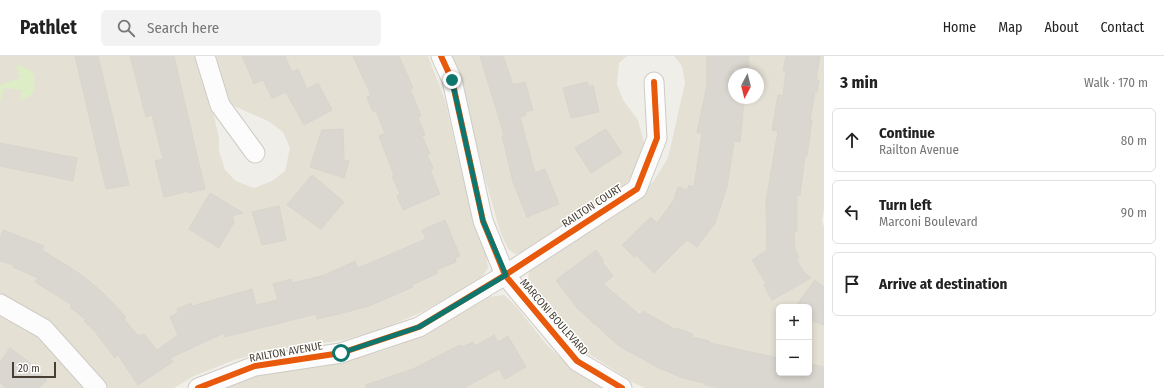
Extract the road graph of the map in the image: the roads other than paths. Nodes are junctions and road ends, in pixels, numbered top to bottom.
1 (205, 56) edge
2 (441, 56) edge
3 (654, 82) dead end
4 (255, 153) dead end
5 (506, 275) junction
6 (0, 304) edge
7 (97, 388) edge
8 (198, 388) edge
9 (622, 388) edge

1 - 4 street
2 - 5 street, MARCONI BOULEVARD
3 - 5 street, RAILTON COURT
5 - 8 street, RAILTON AVENUE
5 - 9 street, MARCONI BOULEVARD
6 - 7 street

